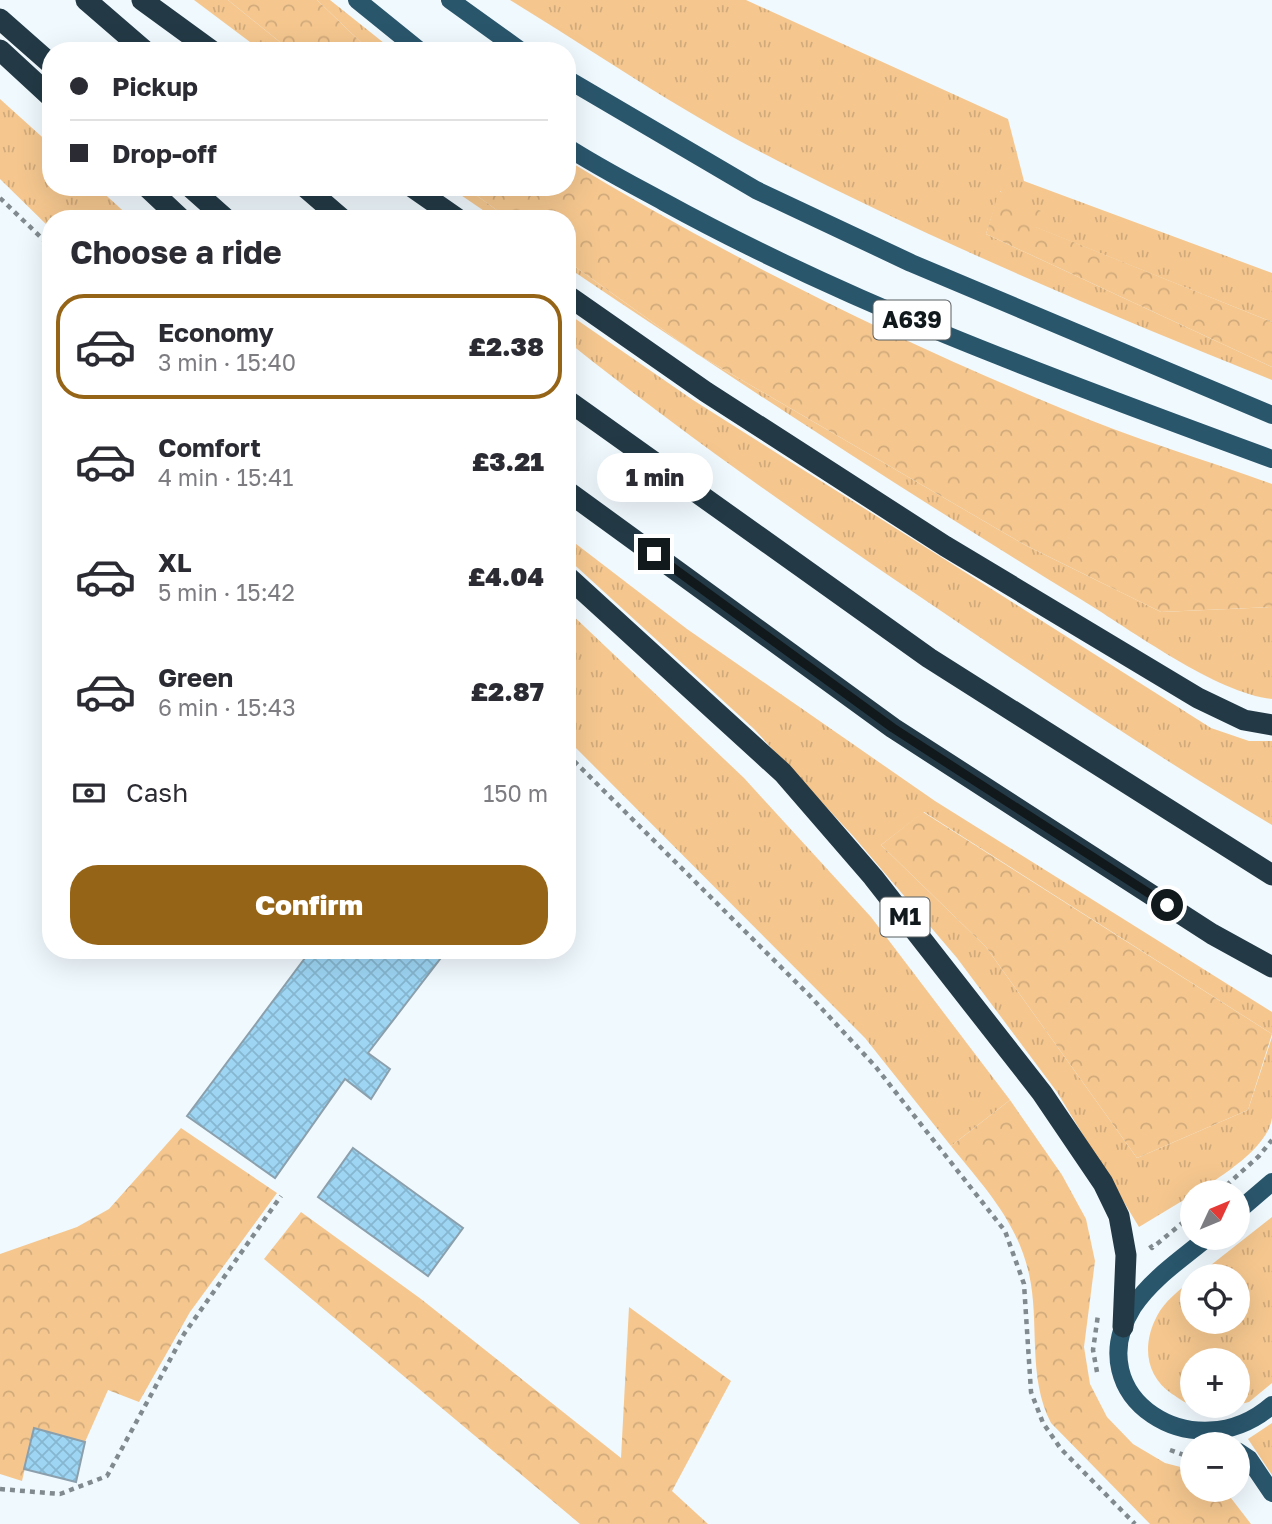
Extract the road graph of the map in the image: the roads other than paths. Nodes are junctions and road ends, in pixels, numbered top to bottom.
1 (86, 0) edge
2 (142, 0) edge
3 (357, 0) edge
4 (450, 0) edge
5 (0, 19) edge
6 (135, 42) edge
7 (200, 42) edge
8 (409, 42) edge
9 (508, 42) edge
10 (0, 50) edge
11 (42, 56) edge
12 (576, 84) edge
13 (42, 89) edge
14 (576, 152) edge
15 (157, 196) edge
16 (200, 196) edge
17 (315, 196) edge
18 (425, 196) edge
19 (171, 210) edge
20 (216, 210) edge
21 (332, 210) edge
22 (445, 210) edge
23 (576, 301) edge
24 (576, 406) edge
25 (1272, 415) edge
26 (1272, 459) edge
27 (576, 498) edge
28 (576, 584) edge
29 (1272, 725) edge
30 (1272, 875) edge
31 (1272, 967) edge
32 (1272, 1182) edge
33 (1250, 1201) edge
34 (1193, 1250) edge
35 (1124, 1327) junction
36 (1272, 1405) edge
37 (1199, 1431) joint
38 (1250, 1460) edge
39 (1272, 1493) edge

1 - 6 highway
2 - 7 highway
3 - 8 main road
4 - 9 main road
5 - 11 highway
10 - 13 highway
12 - 25 main road, A639
14 - 26 main road, A639
15 - 19 highway
16 - 20 highway
17 - 21 highway
18 - 22 highway
23 - 29 highway
24 - 30 highway
27 - 31 highway
28 - 35 highway, M1
32 - 33 main road
34 - 35 main road
35 - 37 main road
36 - 37 main road
38 - 39 main road

